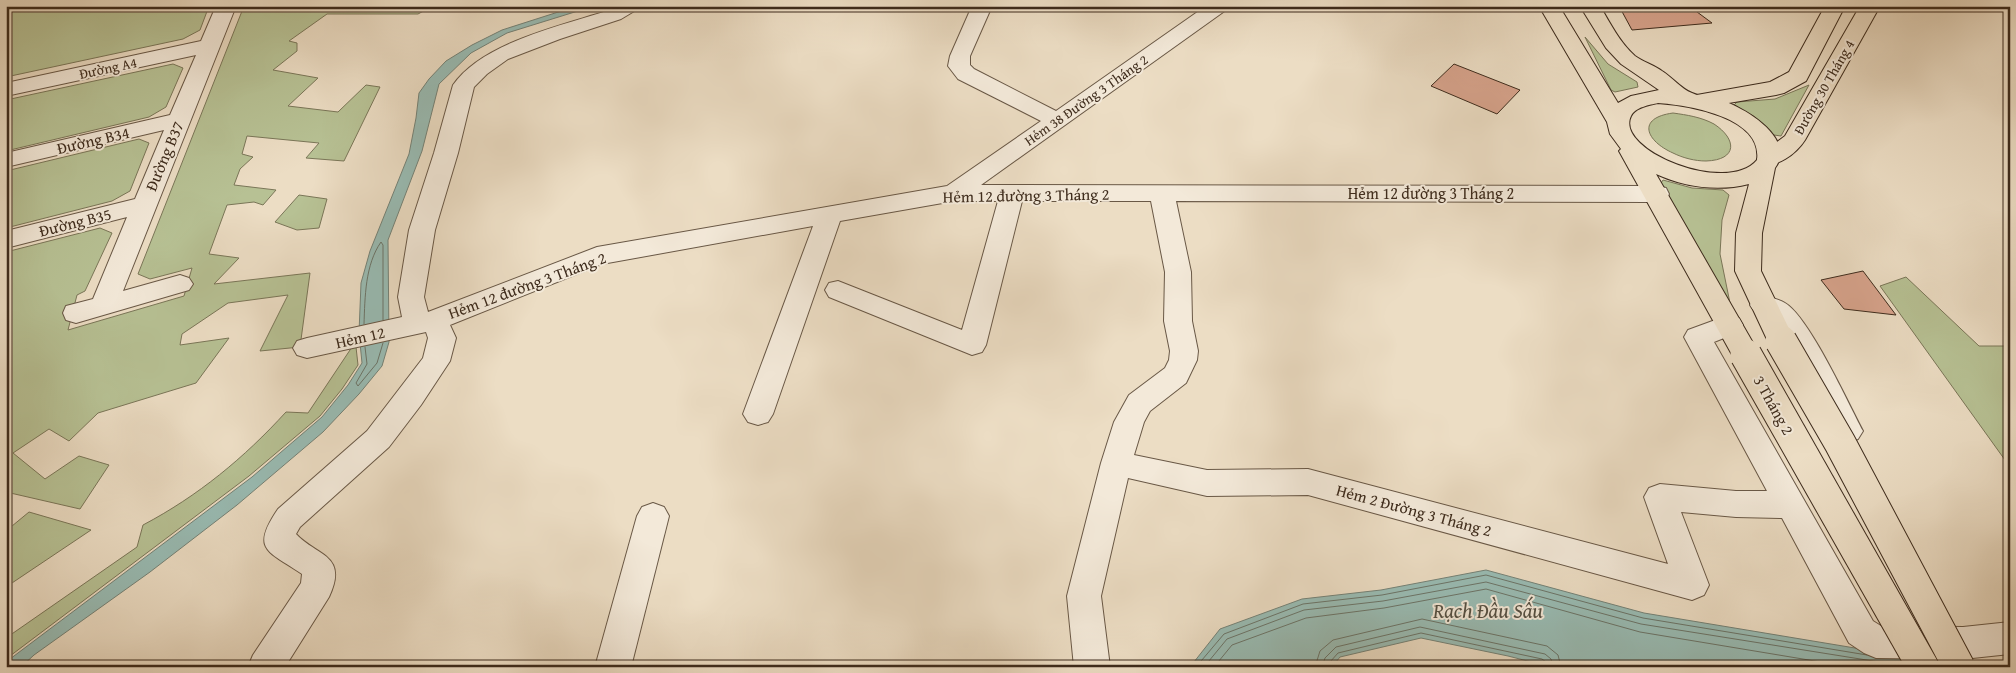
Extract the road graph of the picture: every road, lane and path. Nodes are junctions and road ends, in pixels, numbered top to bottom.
1 (226, 6) edge
2 (629, 6) edge
3 (982, 6) edge
4 (1219, 6) edge
5 (1548, 6) edge
6 (1590, 6) edge
7 (1835, 6) edge
8 (1870, 6) edge
9 (210, 45) junction
10 (6, 90) edge
11 (1691, 99) junction
12 (179, 120) junction
13 (1057, 120) junction
14 (1622, 132) junction
15 (6, 160) edge
16 (1766, 164) junction
17 (1012, 193) junction
18 (1162, 193) junction
19 (954, 194) junction
20 (1657, 194) junction
21 (144, 205) junction
22 (829, 216) junction
23 (6, 240) edge
24 (180, 284) dead end
25 (838, 290) dead end
26 (103, 306) junction
27 (1763, 306) junction
28 (76, 313) dead end
29 (422, 323) junction
30 (1728, 325) junction
31 (320, 346) dead end
32 (758, 414) dead end
33 (1116, 463) junction
34 (1792, 505) junction
35 (653, 516) dead end
36 (2010, 638) edge
37 (1961, 655) edge
38 (265, 667) edge
39 (613, 667) edge
40 (1092, 667) edge
41 (1923, 667) edge

1 - 9 street, Đường B37
2 - 29 street
3 - 13 street
4 - 13 street, Hẻm 38 Đường 3 Tháng 2
5 - 14 main road, 3 Tháng 2
6 - 11 main road
7 - 11 main road, Đường 30 Tháng 4
8 - 16 main road, Đường 30 Tháng 4
9 - 10 street, Đường A4
9 - 12 street, Đường B37
11 - 14 main road
11 - 16 main road
12 - 15 street, Đường B34
12 - 21 street, Đường B37
13 - 19 street, Hẻm 38 Đường 3 Tháng 2
14 - 16 main road, Đường 30 Tháng 4
14 - 20 main road, 3 Tháng 2
16 - 27 main road
17 - 18 street, Hẻm 12 đường 3 Tháng 2
17 - 19 street, Hẻm 12 đường 3 Tháng 2
17 - 25 street
18 - 20 street, Hẻm 12 đường 3 Tháng 2
18 - 33 street
19 - 22 street, Hẻm 12 đường 3 Tháng 2
20 - 30 main road, 3 Tháng 2
21 - 23 street, Đường B35
21 - 26 street, Đường B37
22 - 29 street, Hẻm 12 đường 3 Tháng 2
22 - 32 street
24 - 26 street
26 - 28 street
27 - 37 main road, bridge
27 - 37 street
29 - 31 street, Hẻm 12
29 - 38 street
30 - 34 street
30 - 41 main road, 3 Tháng 2, bridge
33 - 34 street, Hẻm 2 Đường 3 Tháng 2
33 - 40 street
34 - 37 street
35 - 39 street
36 - 37 street

